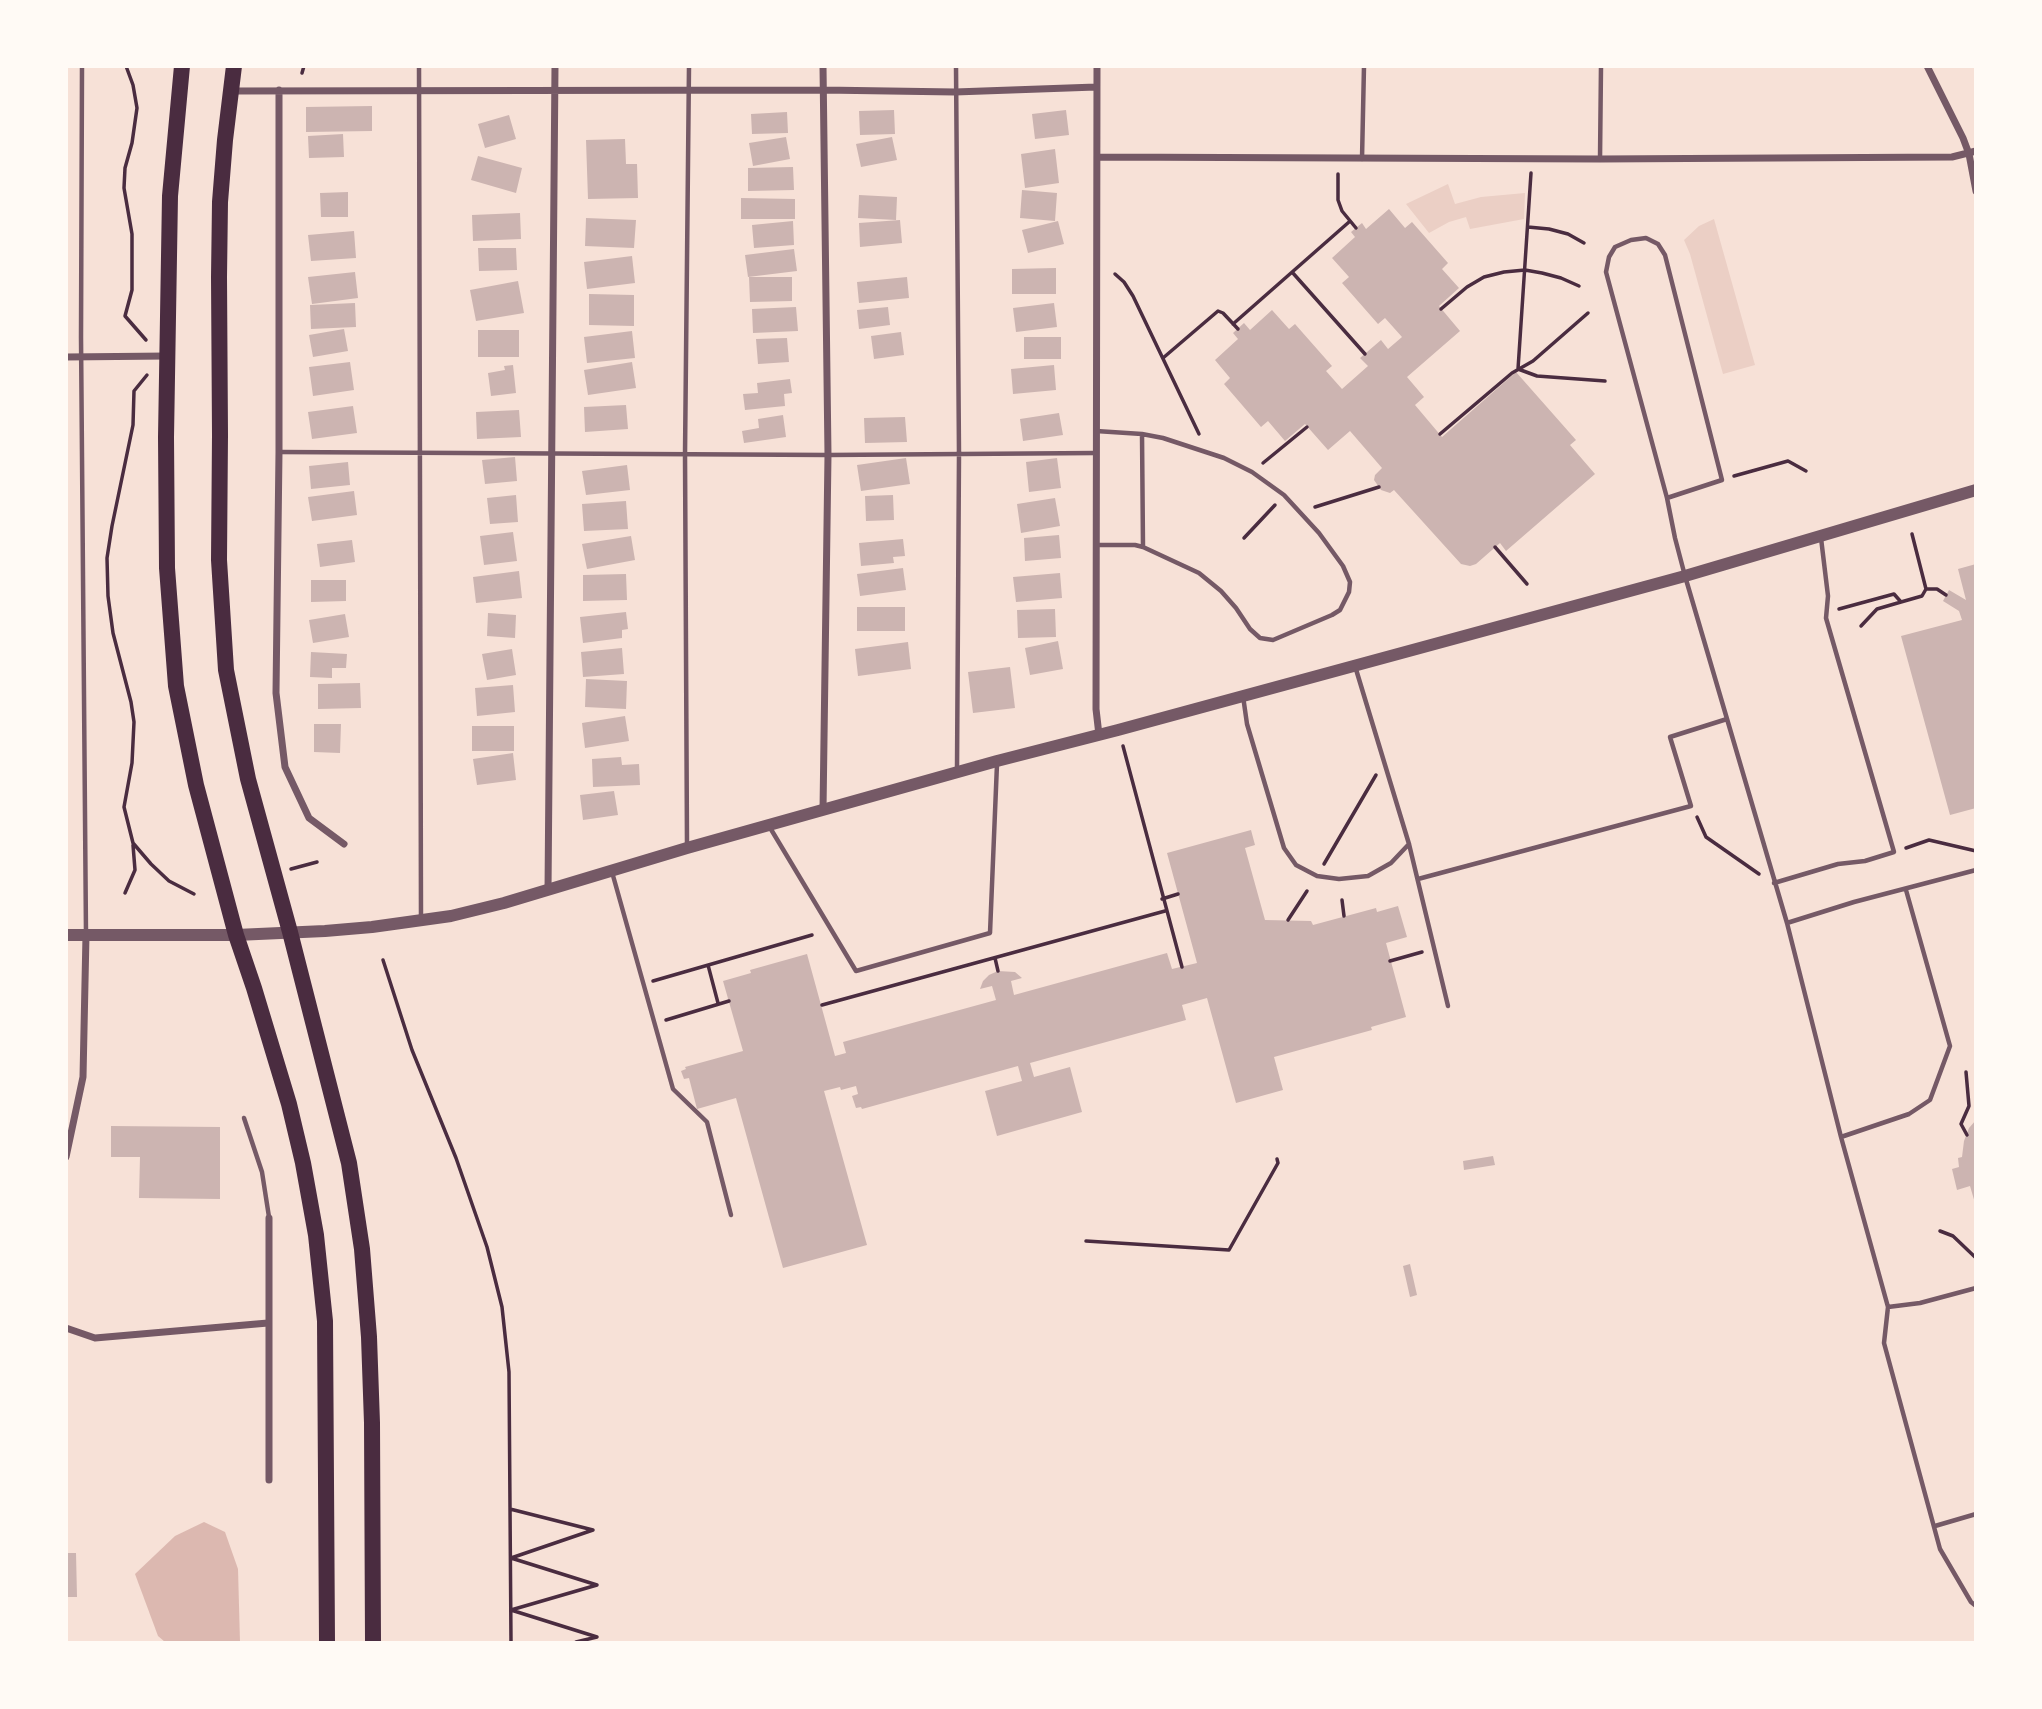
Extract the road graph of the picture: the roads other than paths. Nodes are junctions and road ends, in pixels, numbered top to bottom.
1 (82, 66) edge
2 (182, 66) edge
3 (234, 66) edge
4 (419, 66) edge
5 (555, 66) edge
6 (690, 66) edge
7 (823, 66) edge
8 (956, 66) edge
9 (1097, 66) edge
10 (1364, 66) edge
11 (1601, 66) edge
12 (1927, 66) edge
13 (1096, 88) junction
14 (419, 89) junction
15 (232, 90) junction
16 (279, 90) junction
17 (555, 90) junction
18 (689, 90) junction
19 (823, 90) junction
20 (956, 92) junction
21 (1972, 152) edge
22 (1098, 157) junction
23 (1362, 159) junction
24 (1600, 159) junction
25 (1976, 191) edge
26 (168, 356) junction
27 (66, 357) edge
28 (81, 357) junction
29 (1096, 431) junction
30 (1142, 434) junction
31 (418, 452) junction
32 (553, 452) junction
33 (279, 453) junction
34 (1096, 453) junction
35 (685, 454) junction
36 (959, 454) junction
37 (828, 455) junction
38 (1976, 490) edge
39 (1667, 498) junction
40 (1820, 535) junction
41 (1096, 545) junction
42 (1143, 547) junction
43 (1685, 576) junction
44 (1355, 665) junction
45 (1242, 696) junction
46 (1727, 719) junction
47 (1099, 734) junction
48 (997, 761) junction
49 (957, 773) junction
50 (823, 810) junction
51 (769, 825) junction
52 (1409, 844) junction
53 (344, 845) dead end
54 (687, 848) junction
55 (1976, 870) edge
56 (612, 871) junction
57 (1418, 879) junction
58 (1774, 883) junction
59 (548, 890) junction
60 (1906, 890) junction
61 (421, 921) junction
62 (1787, 923) junction
63 (290, 932) junction
64 (66, 935) edge
65 (86, 935) junction
66 (236, 935) junction
67 (1448, 1006) dead end
68 (244, 1118) dead end
69 (1840, 1137) junction
70 (66, 1157) edge
71 (731, 1215) dead end
72 (269, 1218) joint
73 (1976, 1288) edge
74 (1888, 1307) junction
75 (268, 1323) junction
76 (66, 1328) edge
77 (269, 1480) dead end
78 (1976, 1514) edge
79 (1935, 1526) junction
80 (1976, 1606) edge
81 (327, 1643) edge
82 (373, 1643) edge

1 - 28 lane
2 - 26 highway
3 - 15 highway
4 - 14 lane
5 - 17 street
6 - 18 lane
7 - 19 street
8 - 20 lane
9 - 13 street
10 - 23 lane
11 - 24 lane
12 - 21 street
13 - 20 street
13 - 22 street
14 - 16 street
14 - 17 street
14 - 31 lane
15 - 16 street
15 - 63 highway
16 - 33 street
17 - 18 street
17 - 32 street
18 - 19 street
18 - 35 lane
19 - 20 street
19 - 37 street
20 - 36 lane
21 - 24 street
21 - 25 street
22 - 23 street
22 - 29 street
23 - 24 street
26 - 28 street
26 - 66 highway
27 - 28 street
28 - 65 lane
29 - 30 lane
29 - 34 street
30 - 42 lane
30 - 42 lane
31 - 32 lane
31 - 33 lane
31 - 61 lane
32 - 35 lane
32 - 59 street
33 - 53 street
34 - 36 lane
34 - 41 street
35 - 37 lane
35 - 54 lane
36 - 37 lane
36 - 49 lane
37 - 50 street
38 - 40 street
39 - 39 lane
39 - 43 lane
40 - 43 street
40 - 58 lane
41 - 42 lane
41 - 47 street
43 - 44 street
43 - 46 lane
44 - 45 street
44 - 52 lane
45 - 47 street
45 - 52 lane
46 - 57 lane
46 - 58 lane
47 - 48 street
48 - 49 street
48 - 51 lane
49 - 50 street
50 - 51 street
51 - 54 street
52 - 57 lane
54 - 56 street
55 - 60 lane
56 - 59 street
56 - 71 lane
57 - 67 lane
58 - 62 lane
59 - 61 street
60 - 62 lane
60 - 69 lane
61 - 63 street
62 - 69 lane
63 - 66 street
63 - 82 highway
64 - 65 street
65 - 66 street
65 - 70 street
66 - 81 highway
68 - 72 lane
69 - 74 lane
72 - 75 street
73 - 74 lane
74 - 79 lane
75 - 76 street
75 - 77 street
78 - 79 lane
79 - 80 lane

